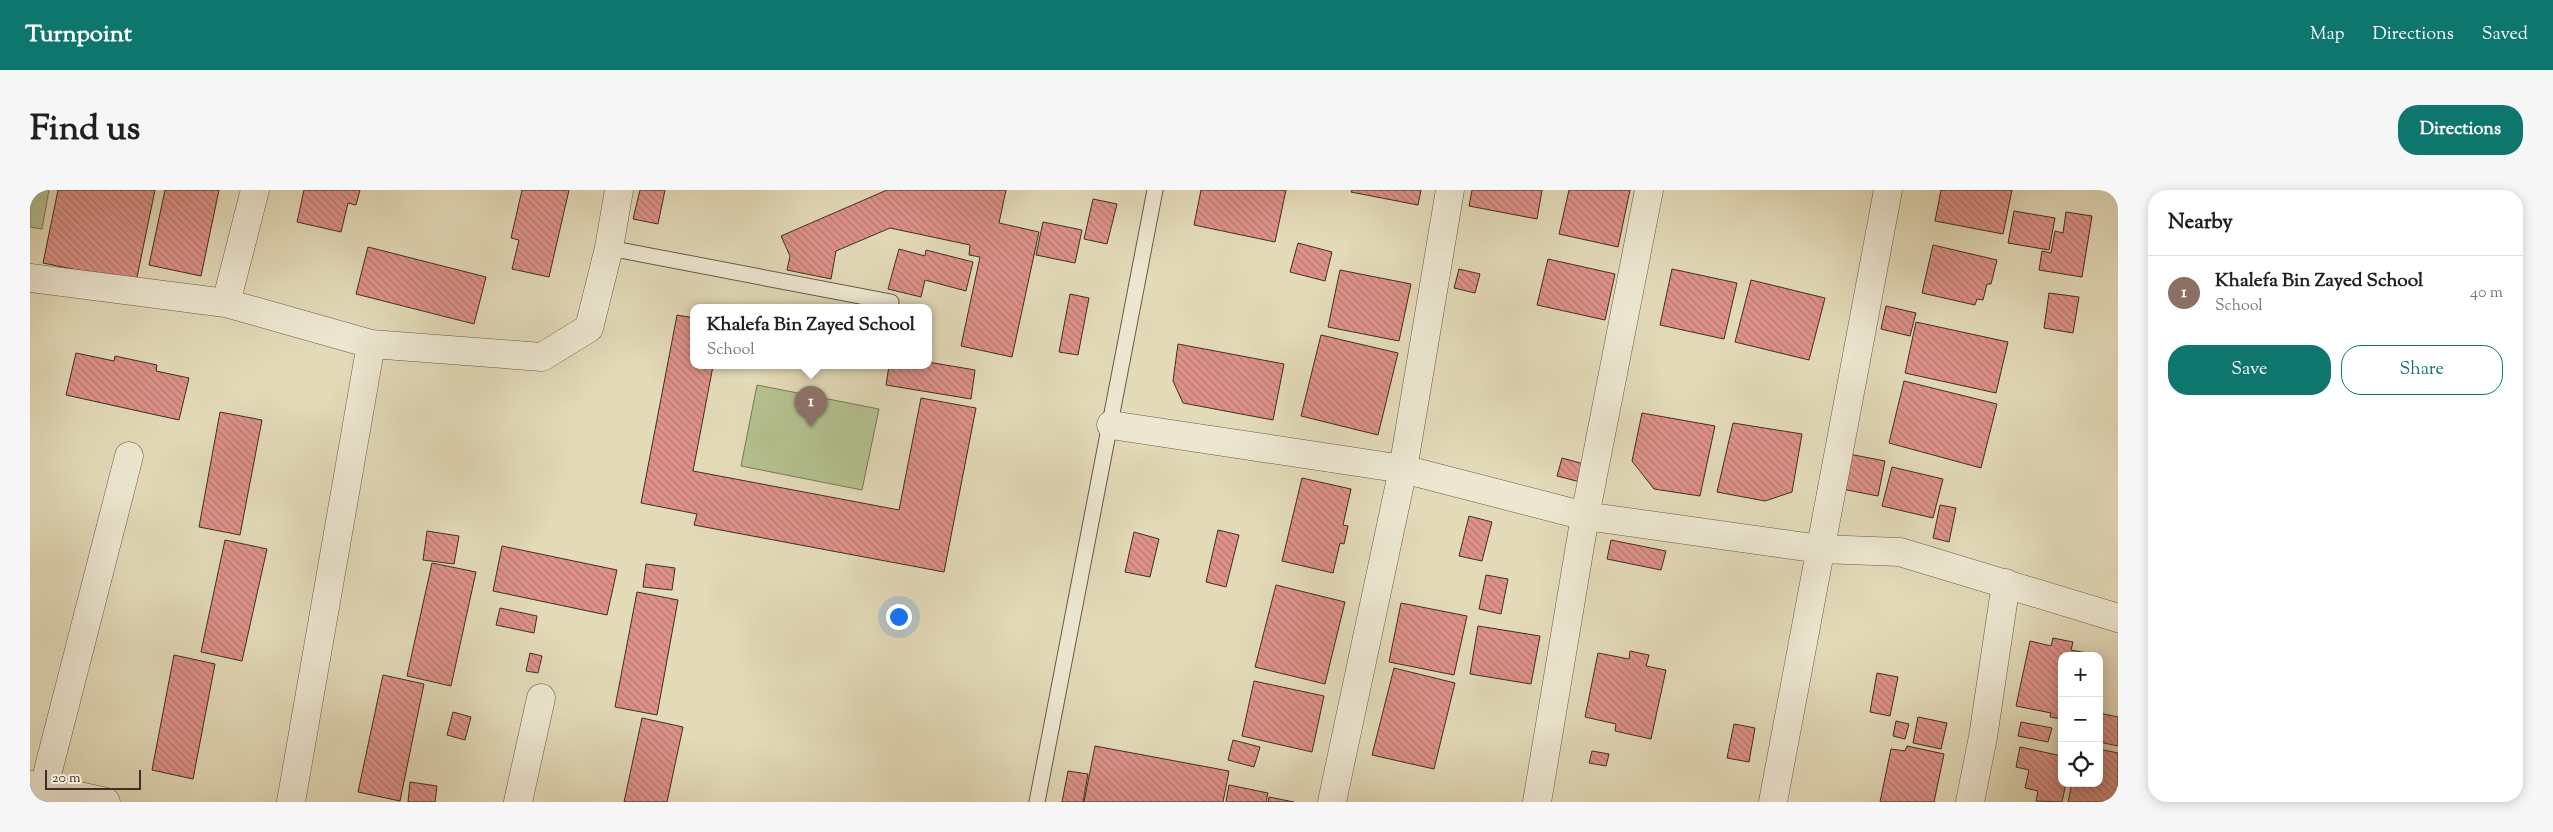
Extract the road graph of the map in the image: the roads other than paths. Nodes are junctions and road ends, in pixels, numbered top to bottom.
1 (255, 190) edge
2 (619, 190) edge
3 (1155, 190) edge
4 (1450, 190) edge
5 (1649, 190) edge
6 (1888, 190) edge
7 (608, 248) junction
8 (30, 278) edge
9 (226, 302) junction
10 (891, 302) dead end
11 (371, 344) junction
12 (1111, 425) junction
13 (129, 456) dead end
14 (1403, 469) junction
15 (1585, 516) junction
16 (1820, 550) junction
17 (2006, 583) junction
18 (2118, 618) edge
19 (541, 698) dead end
20 (38, 792) edge
21 (106, 802) edge
22 (291, 802) edge
23 (518, 802) edge
24 (1037, 802) edge
25 (1332, 802) edge
26 (1537, 802) edge
27 (1773, 802) edge
28 (1970, 802) edge

1 - 9 street
2 - 7 street
3 - 12 lane
4 - 14 street
5 - 15 street
6 - 16 street
7 - 10 lane
7 - 11 street
8 - 9 street
9 - 11 street
11 - 22 street
12 - 14 street
12 - 24 lane
13 - 20 street
14 - 15 street
14 - 25 street
15 - 16 street
15 - 26 street
16 - 17 street
16 - 27 street
17 - 18 street
17 - 28 street
19 - 23 street
20 - 21 street

